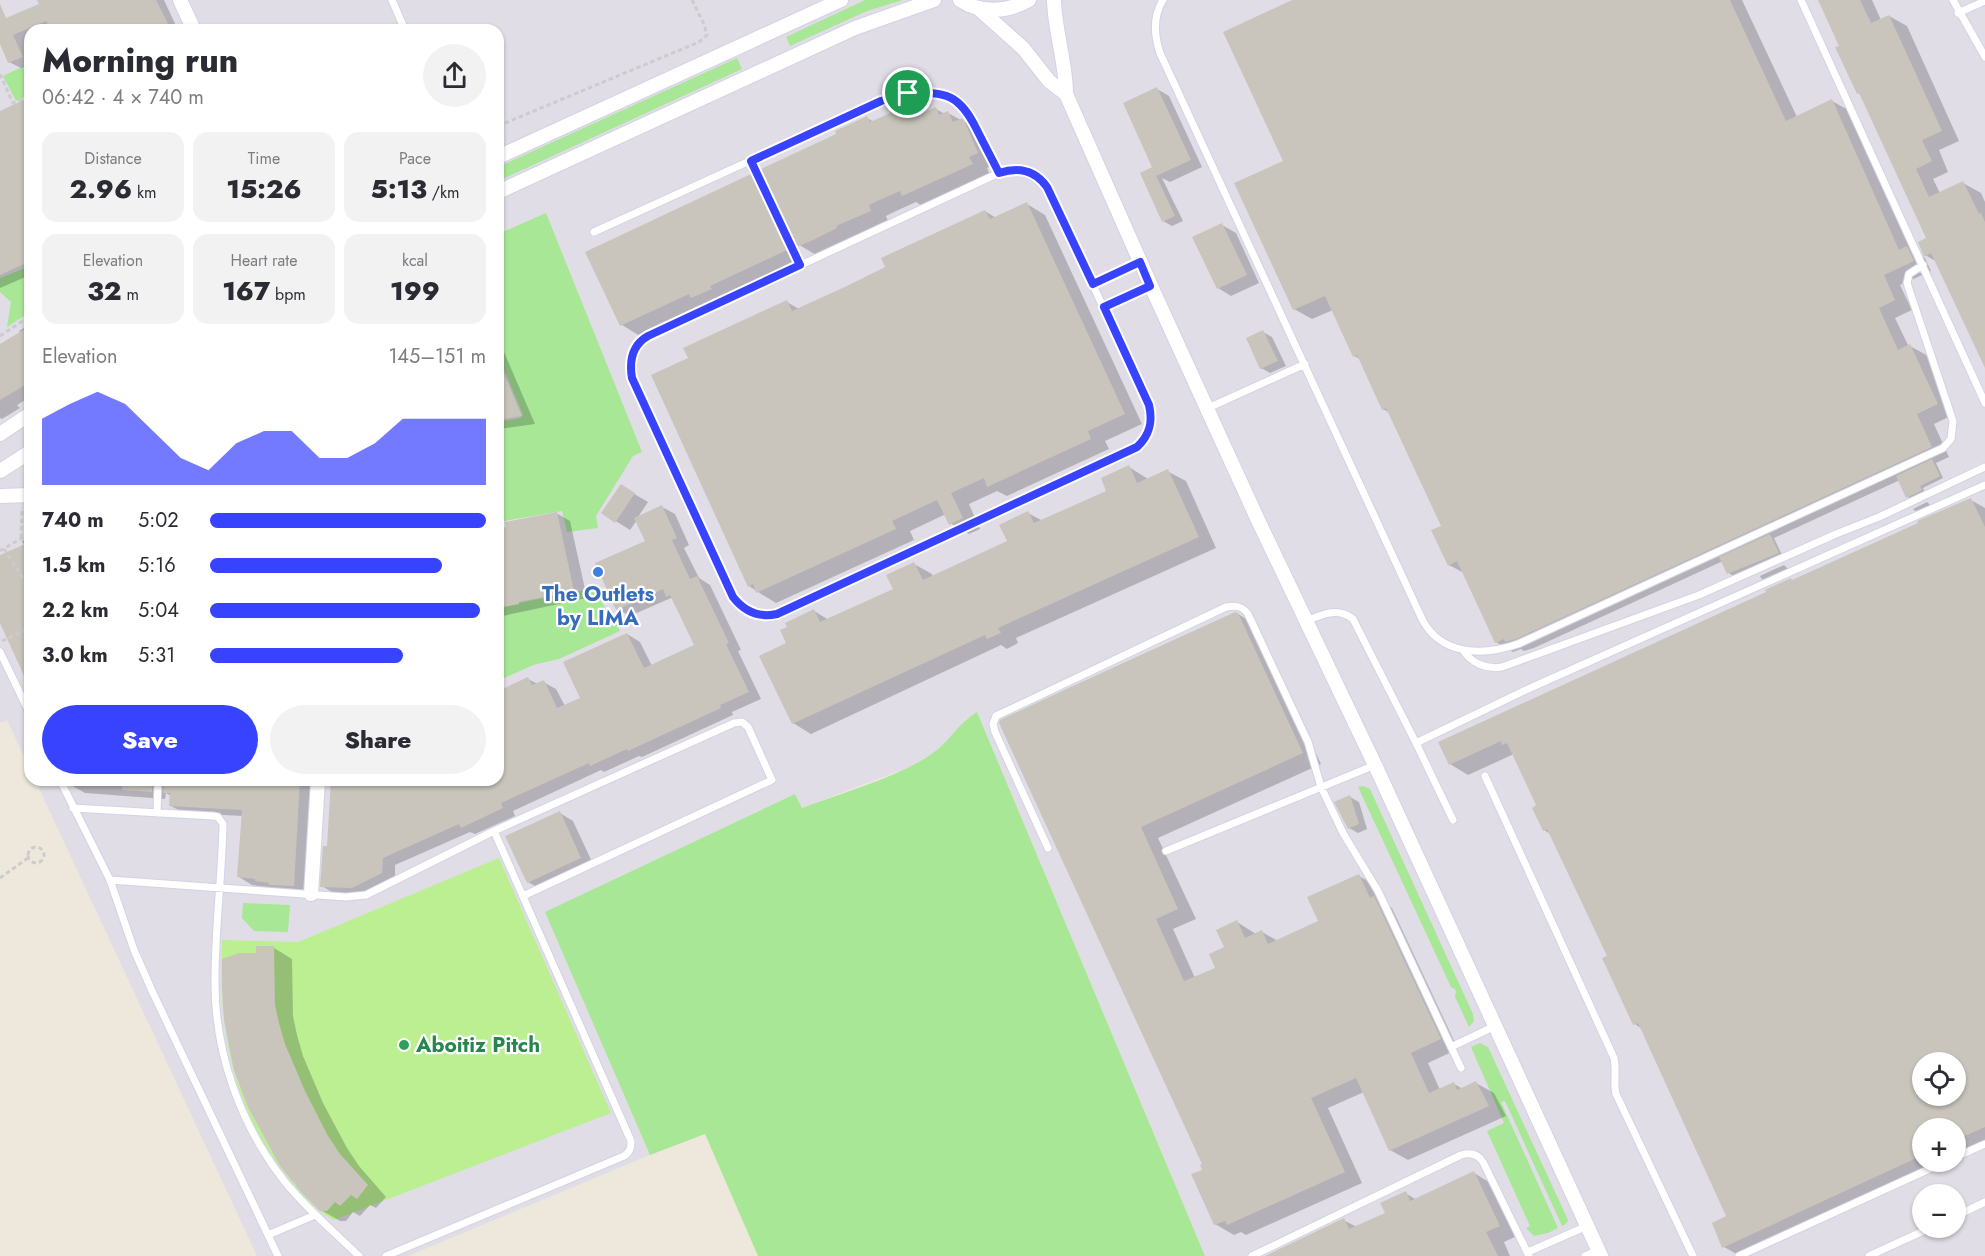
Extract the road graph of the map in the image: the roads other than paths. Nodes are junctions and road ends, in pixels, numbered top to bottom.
1 (180, 0) edge
2 (392, 0) edge
3 (841, 0) edge
4 (934, 0) edge
5 (960, 0) edge
6 (1029, 0) edge
7 (1054, 0) edge
8 (1163, 0) edge
9 (1801, 0) edge
10 (1953, 0) edge
11 (1985, 1) edge
12 (978, 8) junction
13 (1958, 13) junction
14 (191, 24) edge
15 (402, 24) edge
16 (1985, 57) edge
17 (1066, 94) junction
18 (504, 154) edge
19 (751, 161) junction
20 (999, 173) junction
21 (504, 189) edge
22 (594, 232) dead end
23 (1140, 262) junction
24 (800, 265) junction
25 (1923, 265) junction
26 (1093, 284) junction
27 (1150, 286) junction
28 (1104, 307) junction
29 (1305, 364) junction
30 (1985, 403) edge
31 (1208, 408) junction
32 (24, 418) edge
33 (0, 434) edge
34 (24, 456) edge
35 (1985, 467) edge
36 (0, 471) edge
37 (1985, 486) edge
38 (24, 495) edge
39 (0, 496) edge
40 (1306, 621) junction
41 (1463, 650) junction
42 (0, 652) edge
43 (24, 702) edge
44 (1416, 743) junction
45 (1375, 765) junction
46 (1485, 776) dead end
47 (63, 786) edge
48 (158, 786) edge
49 (318, 786) edge
50 (1321, 787) junction
51 (73, 808) junction
52 (157, 813) junction
53 (1454, 820) dead end
54 (494, 831) junction
55 (1048, 848) dead end
56 (1166, 851) dead end
57 (110, 880) junction
58 (221, 887) junction
59 (311, 894) junction
60 (523, 896) junction
61 (1495, 1026) junction
62 (1451, 1047) junction
63 (1461, 1068) dead end
64 (1985, 1144) edge
65 (1966, 1153) edge
66 (1923, 1172) edge
67 (1985, 1202) edge
68 (1966, 1211) edge
69 (315, 1215) junction
70 (1587, 1226) junction
71 (268, 1235) junction
72 (1912, 1236) edge
73 (1528, 1254) edge
74 (1595, 1254) edge
75 (278, 1256) edge
76 (359, 1256) edge
77 (386, 1256) edge
78 (1252, 1256) edge
79 (1693, 1256) edge
80 (1739, 1256) edge
81 (1869, 1256) edge

1 - 14 street
2 - 15 lane
3 - 18 street
4 - 21 street
5 - 12 street
6 - 12 street
7 - 17 street
8 - 29 lane
9 - 25 lane
10 - 13 lane
11 - 13 lane
12 - 17 street
13 - 16 lane
17 - 23 street
19 - 20 lane
19 - 22 lane
19 - 24 lane
20 - 24 lane
20 - 26 lane
23 - 26 lane
23 - 27 street
24 - 28 lane
25 - 30 lane
25 - 41 lane
26 - 28 lane
27 - 28 lane
27 - 31 street
29 - 31 lane
29 - 41 lane
31 - 40 street
32 - 33 street
34 - 36 street
35 - 41 lane
37 - 44 lane
38 - 39 street
40 - 44 lane
40 - 45 street
42 - 43 lane
44 - 53 lane
45 - 50 lane
45 - 61 street
46 - 79 lane
47 - 51 lane
48 - 52 lane
49 - 59 street
50 - 55 lane
50 - 56 lane
50 - 62 lane
51 - 52 lane
51 - 57 lane
52 - 58 lane
54 - 59 lane
54 - 60 lane
54 - 60 lane
57 - 58 lane
57 - 71 lane
58 - 59 lane
58 - 69 lane
60 - 77 lane
61 - 62 lane
61 - 70 street
62 - 63 lane
64 - 65 lane
66 - 80 lane
67 - 68 lane
69 - 71 lane
69 - 76 lane
70 - 73 lane
70 - 74 street
71 - 75 lane
72 - 81 lane
73 - 78 lane

